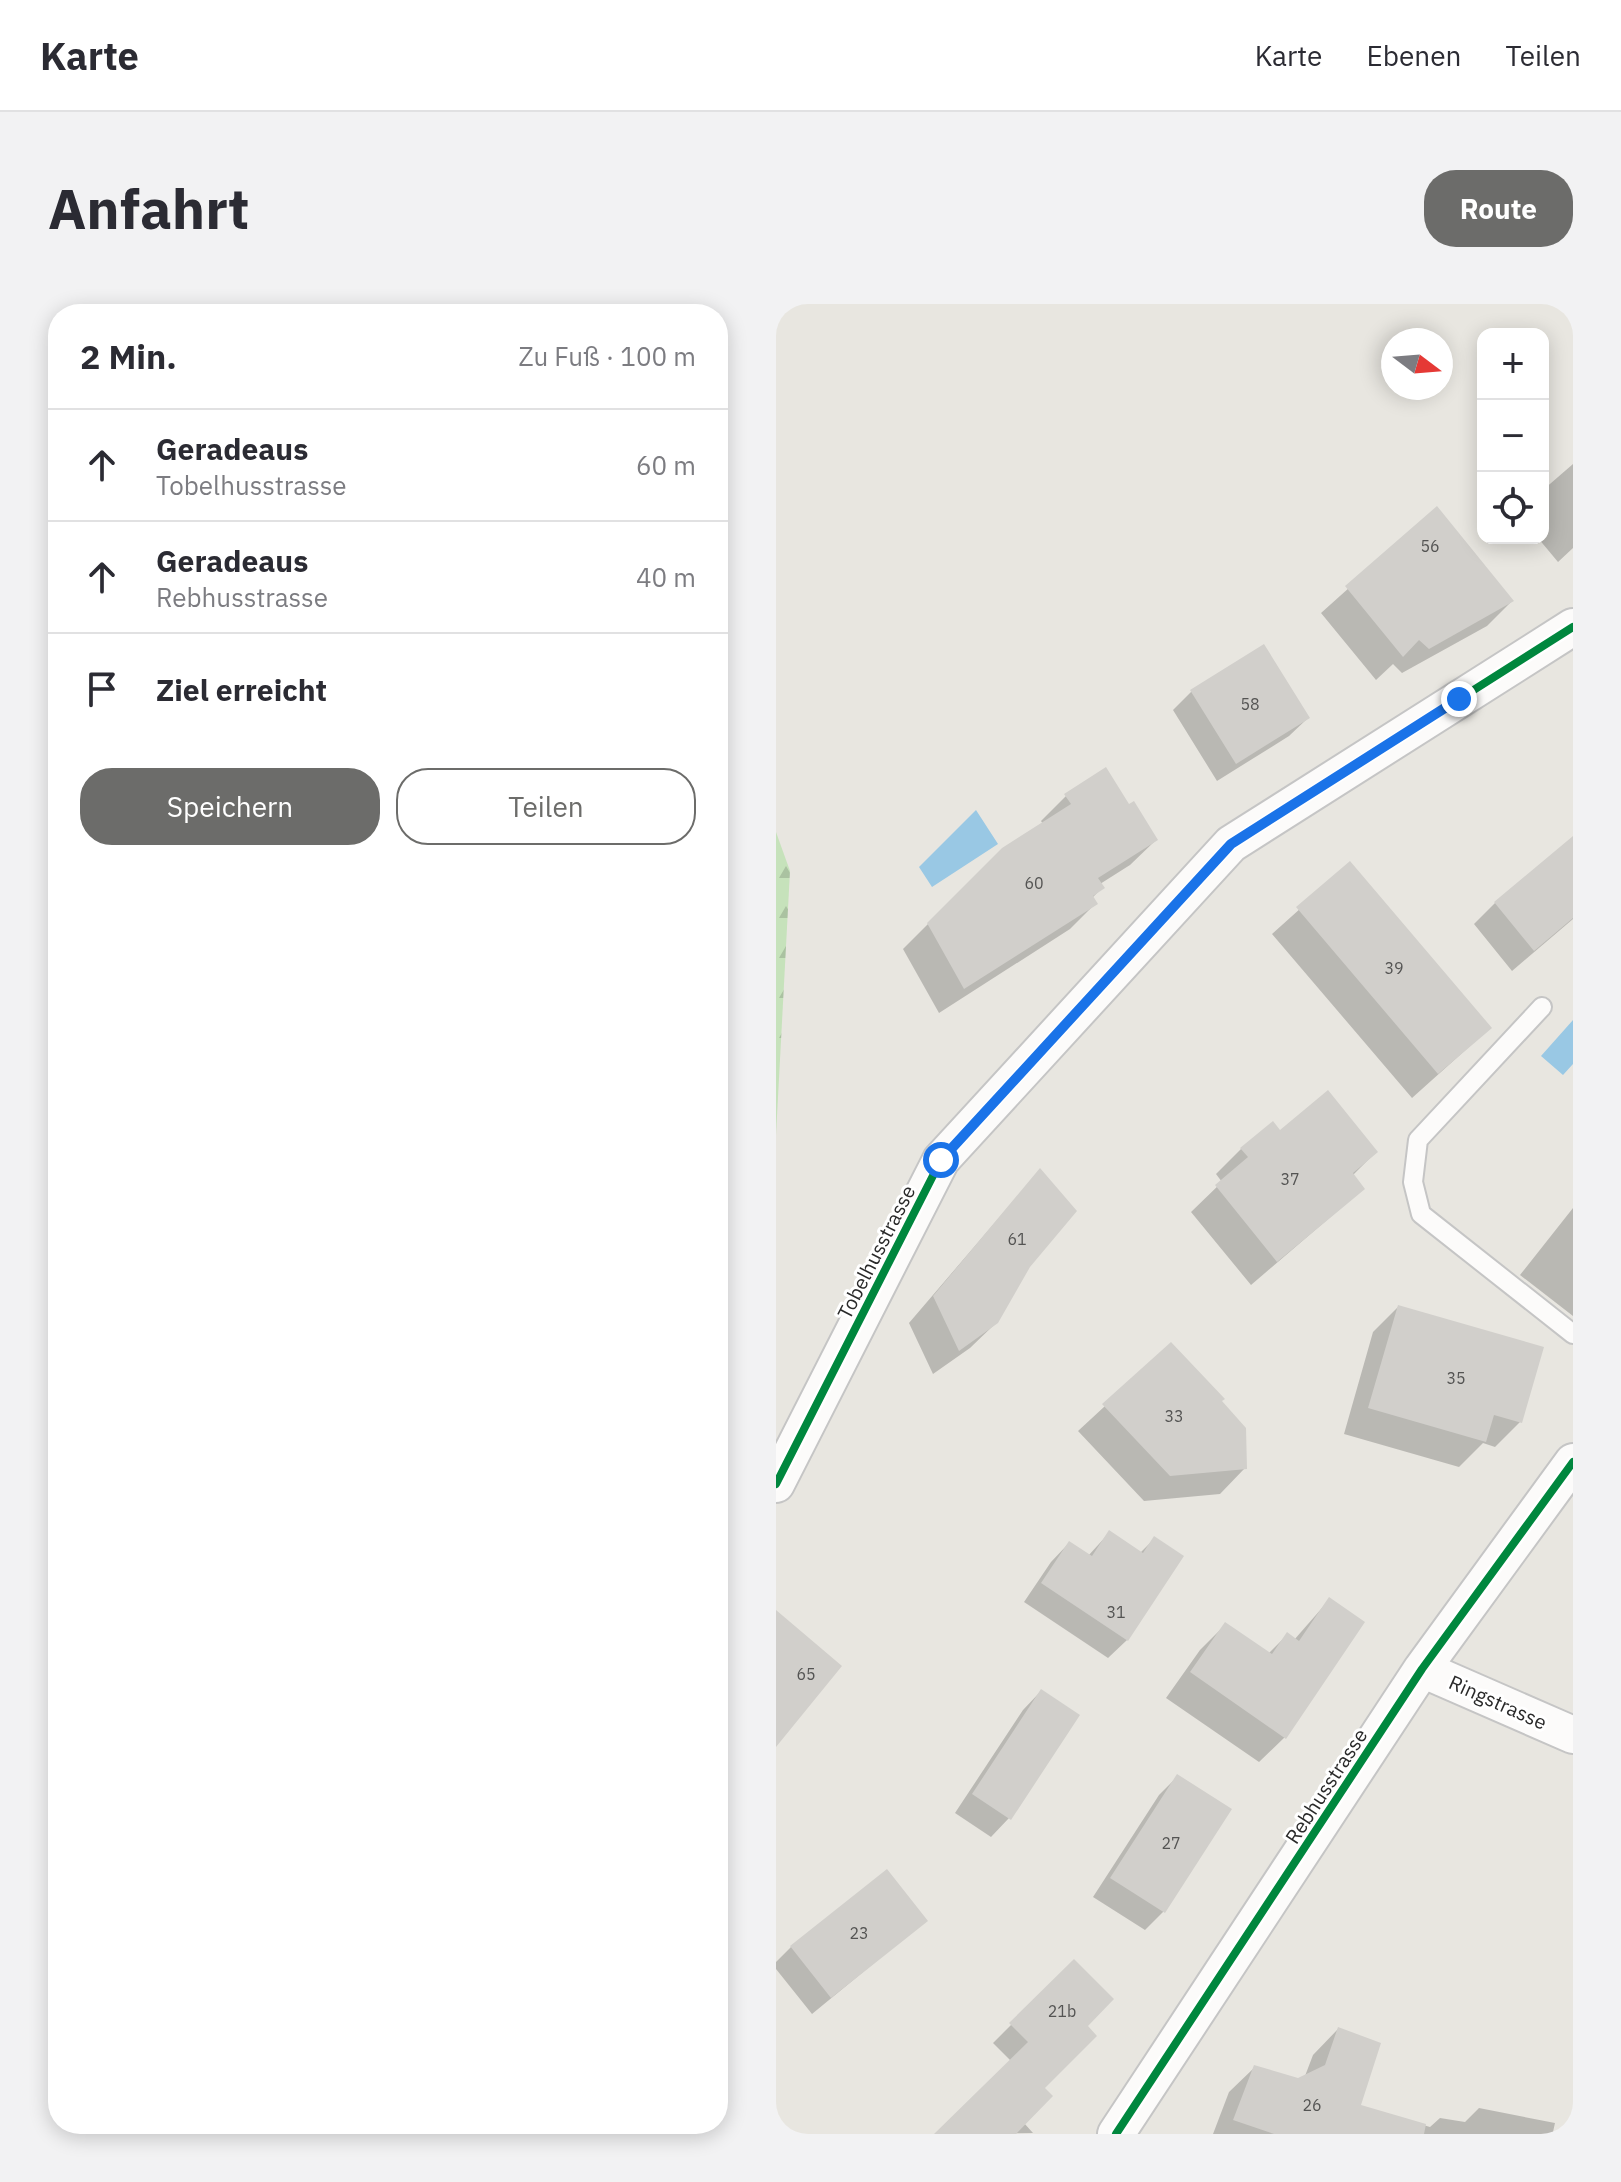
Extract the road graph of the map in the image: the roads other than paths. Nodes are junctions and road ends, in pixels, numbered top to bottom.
1 (1573, 627) edge
2 (1542, 1007) dead end
3 (1573, 1334) edge
4 (1573, 1462) edge
5 (776, 1484) edge
6 (1422, 1669) junction
7 (1573, 1735) edge
8 (1116, 2134) edge

1 - 5 street, Tobelhusstrasse
2 - 3 lane
4 - 6 street, Rebhusstrasse
6 - 7 street, Ringstrasse
6 - 8 street, Rebhusstrasse

